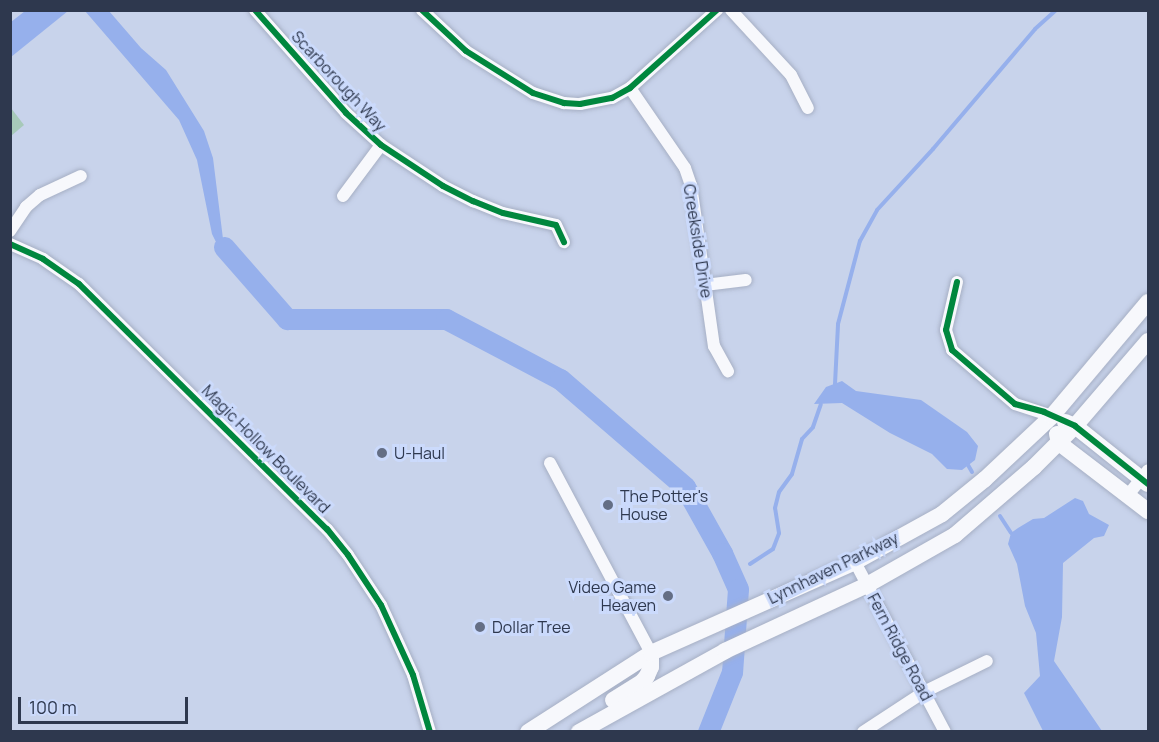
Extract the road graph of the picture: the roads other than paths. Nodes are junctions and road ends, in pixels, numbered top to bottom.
1 (255, 10) edge
2 (422, 10) edge
3 (717, 10) edge
4 (731, 10) edge
5 (630, 88) junction
6 (808, 108) dead end
7 (381, 145) junction
8 (81, 176) dead end
9 (343, 196) dead end
10 (10, 231) edge
11 (564, 242) dead end
12 (10, 244) edge
13 (746, 280) dead end
14 (957, 282) dead end
15 (705, 285) junction
16 (1149, 302) edge
17 (1149, 341) edge
18 (728, 371) dead end
19 (1052, 416) junction
20 (1075, 426) junction
21 (1059, 443) junction
22 (550, 463) dead end
23 (1146, 478) edge
24 (1128, 495) junction
25 (1149, 511) edge
26 (855, 562) junction
27 (867, 585) junction
28 (651, 653) junction
29 (987, 661) dead end
30 (924, 692) junction
31 (430, 732) edge
32 (528, 732) edge
33 (578, 732) edge
34 (863, 732) edge
35 (945, 732) edge

1 - 7 street, Scarborough Way
2 - 5 street
3 - 5 street
4 - 6 street
5 - 15 street, Creekside Drive
7 - 9 street
7 - 11 street, Scarborough Way
8 - 10 street
12 - 31 street, Magic Hollow Boulevard
13 - 15 street
14 - 19 street
15 - 18 street, Creekside Drive
16 - 19 main road, Lynnhaven Parkway
17 - 20 main road, Lynnhaven Parkway
19 - 20 main road
19 - 21 main road
19 - 26 main road, Lynnhaven Parkway
20 - 21 main road, Lynnhaven Parkway
20 - 23 main road
21 - 24 main road
21 - 27 main road, Lynnhaven Parkway
22 - 28 street
23 - 24 street
24 - 25 main road
26 - 27 street, Fern Ridge Road
26 - 28 main road, Lynnhaven Parkway
27 - 30 street, Fern Ridge Road
27 - 33 main road, Lynnhaven Parkway
28 - 32 main road, Lynnhaven Parkway
28 - 33 main road
29 - 30 street
30 - 34 street
30 - 35 street, Fern Ridge Road

